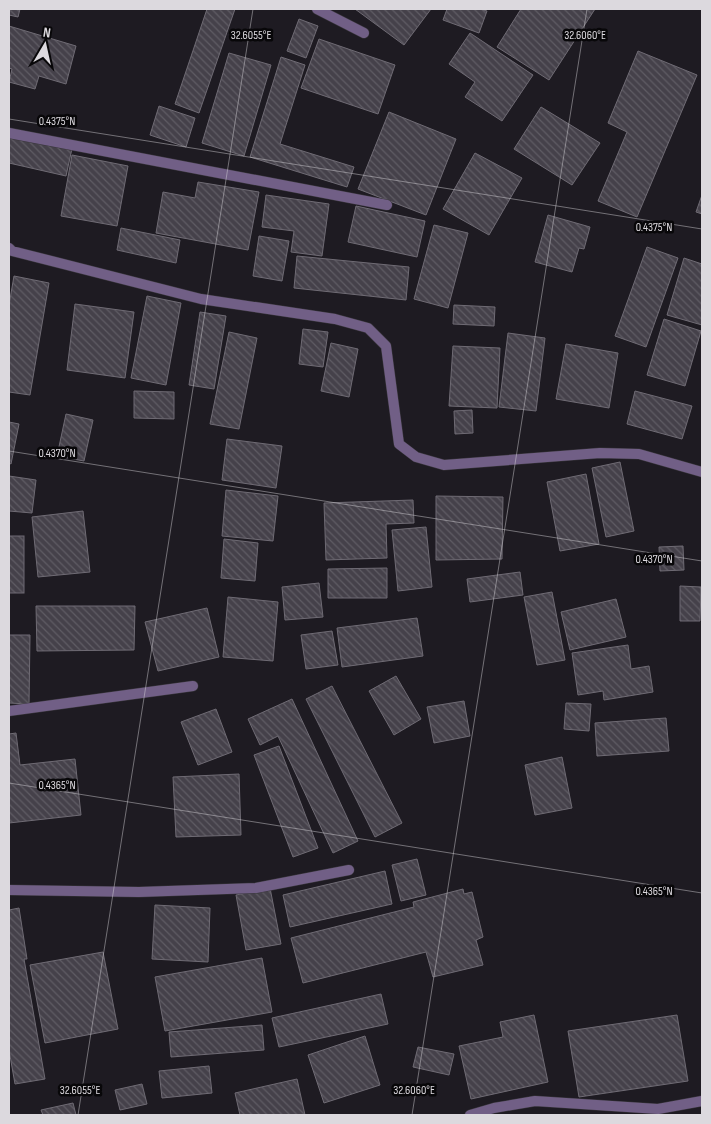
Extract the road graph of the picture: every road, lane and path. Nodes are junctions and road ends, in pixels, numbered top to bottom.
1 (317, 9) edge
2 (364, 33) dead end
3 (9, 133) edge
4 (387, 205) dead end
5 (9, 248) edge
6 (702, 472) edge
7 (194, 686) dead end
8 (9, 710) edge
9 (349, 870) dead end
10 (9, 890) edge
11 (702, 1101) edge
12 (470, 1115) edge

1 - 2 street
3 - 4 street
5 - 6 street
7 - 8 street
9 - 10 street
11 - 12 street

